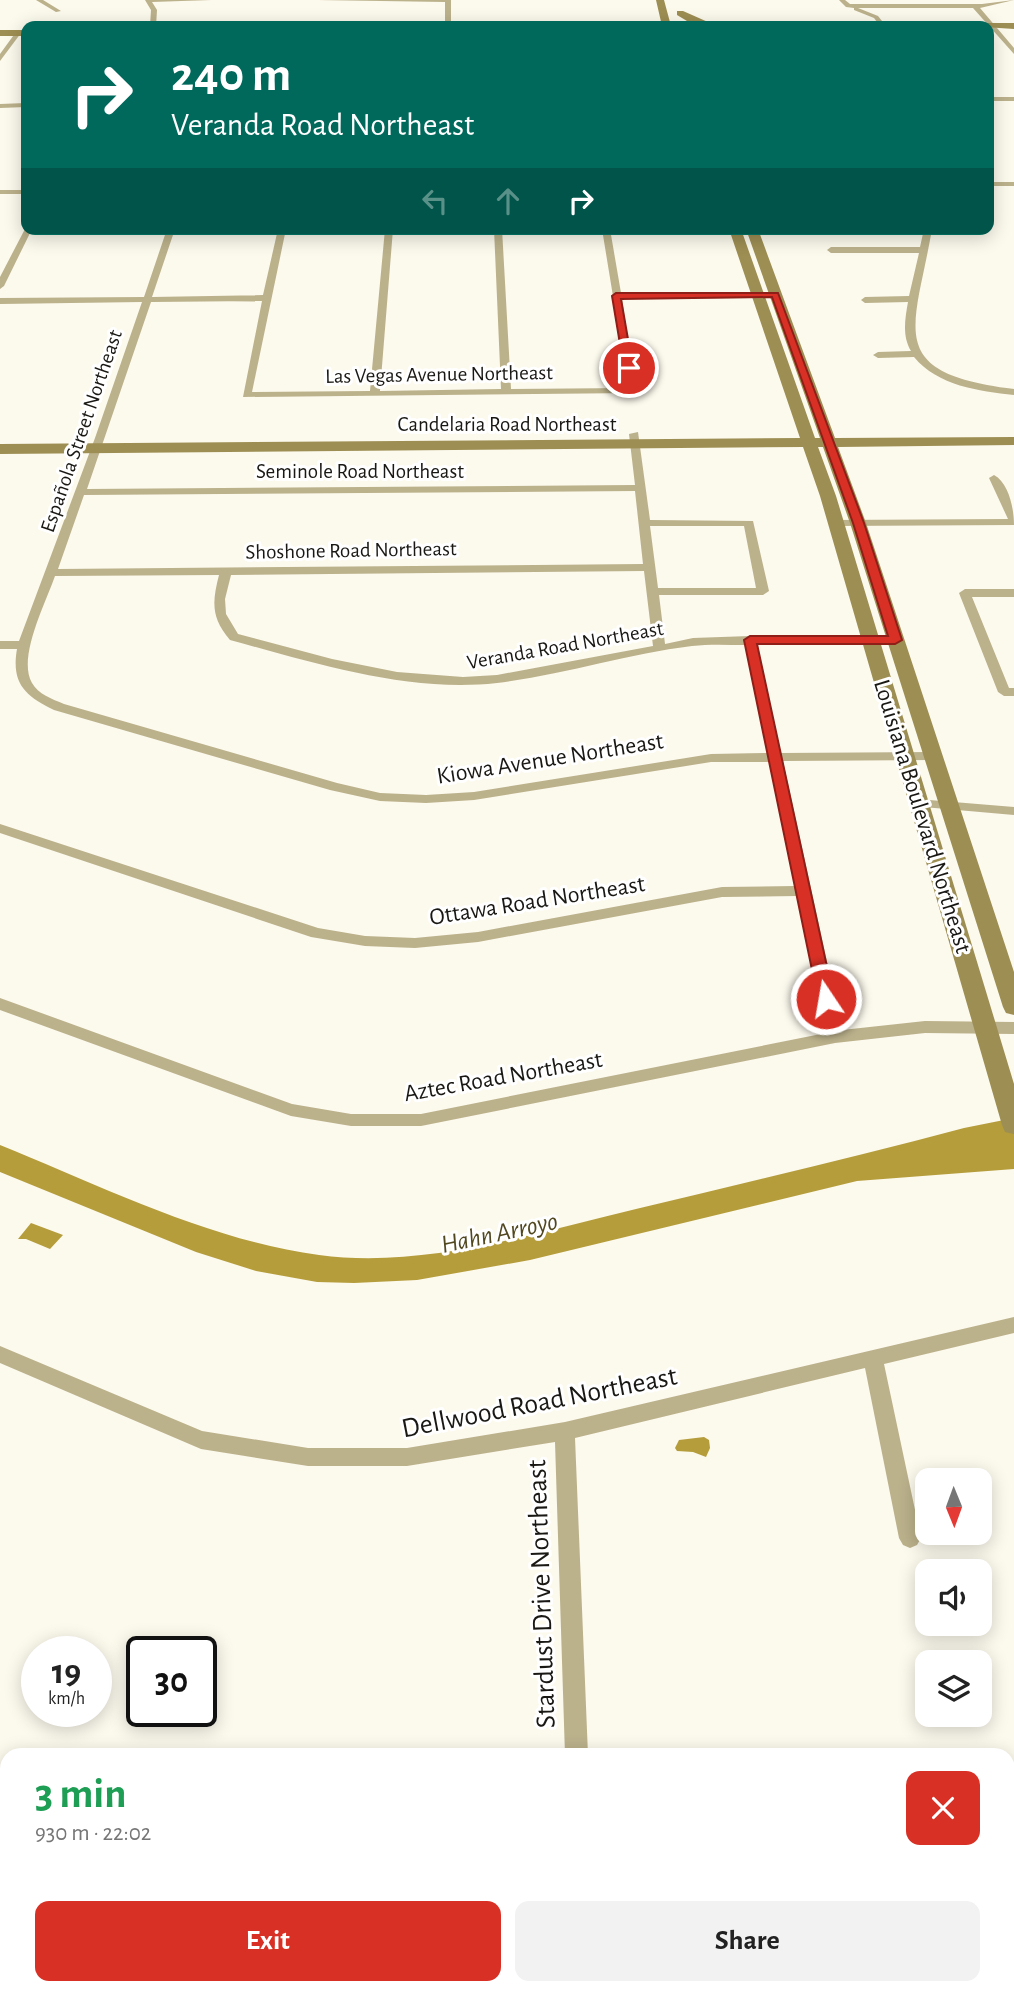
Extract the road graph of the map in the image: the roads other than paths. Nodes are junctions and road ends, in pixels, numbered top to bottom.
1 (38, 0) edge
2 (148, 0) edge
3 (208, 0) edge
4 (321, 0) edge
5 (448, 0) edge
6 (660, 0) edge
7 (676, 0) edge
8 (842, 0) edge
9 (1014, 0) edge
10 (848, 6) junction
11 (975, 6) junction
12 (58, 11) dead end
13 (680, 13) junction
14 (153, 21) edge
15 (448, 21) edge
16 (666, 21) edge
17 (682, 21) edge
18 (693, 21) edge
19 (878, 21) edge
20 (986, 21) edge
21 (994, 29) edge
22 (1014, 29) edge
23 (994, 31) edge
24 (0, 35) edge
25 (21, 35) edge
26 (1014, 52) edge
27 (0, 59) edge
28 (994, 99) edge
29 (1014, 99) edge
30 (21, 105) edge
31 (0, 106) edge
32 (994, 183) edge
33 (1014, 184) edge
34 (0, 192) edge
35 (21, 192) edge
36 (25, 235) edge
37 (169, 235) edge
38 (281, 235) edge
39 (388, 235) edge
40 (498, 235) edge
41 (607, 235) edge
42 (738, 235) edge
43 (754, 235) edge
44 (927, 235) edge
45 (831, 250) dead end
46 (924, 250) junction
47 (0, 286) edge
48 (757, 295) junction
49 (775, 295) junction
50 (616, 296) junction
51 (267, 299) junction
52 (914, 299) junction
53 (147, 300) junction
54 (865, 300) dead end
55 (0, 301) edge
56 (918, 354) junction
57 (878, 355) dead end
58 (1014, 392) edge
59 (506, 393) junction
60 (375, 394) junction
61 (1014, 430) edge
62 (818, 437) junction
63 (0, 439) edge
64 (634, 439) junction
65 (1014, 441) edge
66 (98, 443) junction
67 (0, 449) edge
68 (994, 478) dead end
69 (640, 488) junction
70 (80, 492) junction
71 (1014, 521) edge
72 (645, 523) junction
73 (835, 523) junction
74 (858, 523) junction
75 (651, 567) junction
76 (226, 571) junction
77 (50, 573) junction
78 (654, 592) junction
79 (1014, 593) edge
80 (750, 640) junction
81 (870, 640) junction
82 (895, 640) junction
83 (0, 645) edge
84 (24, 645) junction
85 (659, 648) junction
86 (1014, 692) edge
87 (904, 756) junction
88 (933, 756) junction
89 (776, 757) junction
90 (917, 803) junction
91 (949, 806) junction
92 (1014, 811) edge
93 (0, 828) edge
94 (804, 891) junction
95 (0, 1004) edge
96 (1014, 1007) edge
97 (987, 1028) junction
98 (1014, 1028) edge
99 (835, 1037) junction
100 (1011, 1115) edge
101 (1014, 1325) edge
102 (0, 1354) edge
103 (873, 1358) junction
104 (565, 1431) junction
105 (910, 1538) dead end
106 (577, 1748) edge

1 - 12 street
2 - 3 street
2 - 14 street
4 - 5 street
5 - 15 street
6 - 16 main road
7 - 13 main road
8 - 10 street
9 - 11 street
10 - 11 street
10 - 19 street
11 - 20 street
13 - 17 main road
13 - 18 main road
21 - 22 main road
23 - 26 street
24 - 25 main road
25 - 27 street
28 - 29 street
30 - 31 street
32 - 33 street
34 - 35 street
36 - 47 street
37 - 53 street, Española Street Northeast
38 - 51 street
39 - 60 street
40 - 59 street
41 - 50 street
42 - 48 main road, Louisiana Boulevard Northeast
43 - 49 main road, Louisiana Boulevard Northeast
44 - 46 street
45 - 46 street
46 - 52 street
48 - 49 street
48 - 50 street
48 - 62 main road, Louisiana Boulevard Northeast
49 - 62 main road, Louisiana Boulevard Northeast
50 - 59 street, Las Vegas Avenue Northeast
51 - 53 street
51 - 60 street, Las Vegas Avenue Northeast
52 - 54 street
52 - 56 street
53 - 55 street
53 - 66 street, Española Street Northeast
56 - 57 street
56 - 58 street
59 - 60 street, Las Vegas Avenue Northeast
61 - 62 main road, Candelaria Road Northeast
62 - 64 main road, Candelaria Road Northeast
62 - 65 main road, Candelaria Road Northeast
62 - 73 main road, Louisiana Boulevard Northeast
62 - 74 main road, Louisiana Boulevard Northeast
63 - 66 main road, Candelaria Road Northeast
64 - 66 main road, Candelaria Road Northeast
64 - 69 street
66 - 67 main road, Candelaria Road Northeast
66 - 70 street, Española Street Northeast
68 - 71 street
69 - 70 street, Seminole Road Northeast
69 - 72 street
70 - 77 street, Española Street Northeast
71 - 74 street
72 - 75 street
72 - 78 street
73 - 74 street
73 - 81 main road, Louisiana Boulevard Northeast
74 - 82 main road, Louisiana Boulevard Northeast
75 - 76 street, Shoshone Road Northeast
75 - 78 street
76 - 77 street, Shoshone Road Northeast
76 - 85 street, Veranda Road Northeast
77 - 84 street, Española Street Northeast
78 - 85 street
79 - 86 street
80 - 81 street, Veranda Road Northeast
80 - 85 street, Veranda Road Northeast
80 - 89 street
81 - 82 street, Veranda Road Northeast
81 - 87 main road, Louisiana Boulevard Northeast
82 - 88 main road, Louisiana Boulevard Northeast
83 - 84 street
84 - 89 street, Kiowa Avenue Northeast
87 - 88 street, Kiowa Avenue Northeast
87 - 89 street, Kiowa Avenue Northeast
87 - 90 main road, Louisiana Boulevard Northeast
88 - 91 main road, Louisiana Boulevard Northeast
89 - 94 street
90 - 91 street
90 - 97 main road, Louisiana Boulevard Northeast
91 - 92 street
91 - 96 main road, Louisiana Boulevard Northeast
93 - 94 street, Ottawa Road Northeast
94 - 99 street
95 - 99 street, Aztec Road Northeast
97 - 98 street, Aztec Road Northeast
97 - 99 street, Aztec Road Northeast
97 - 100 main road, Louisiana Boulevard Northeast
101 - 103 street, Dellwood Road Northeast
102 - 104 street, Dellwood Road Northeast
103 - 104 street, Dellwood Road Northeast
103 - 105 street
104 - 106 street, Stardust Drive Northeast

